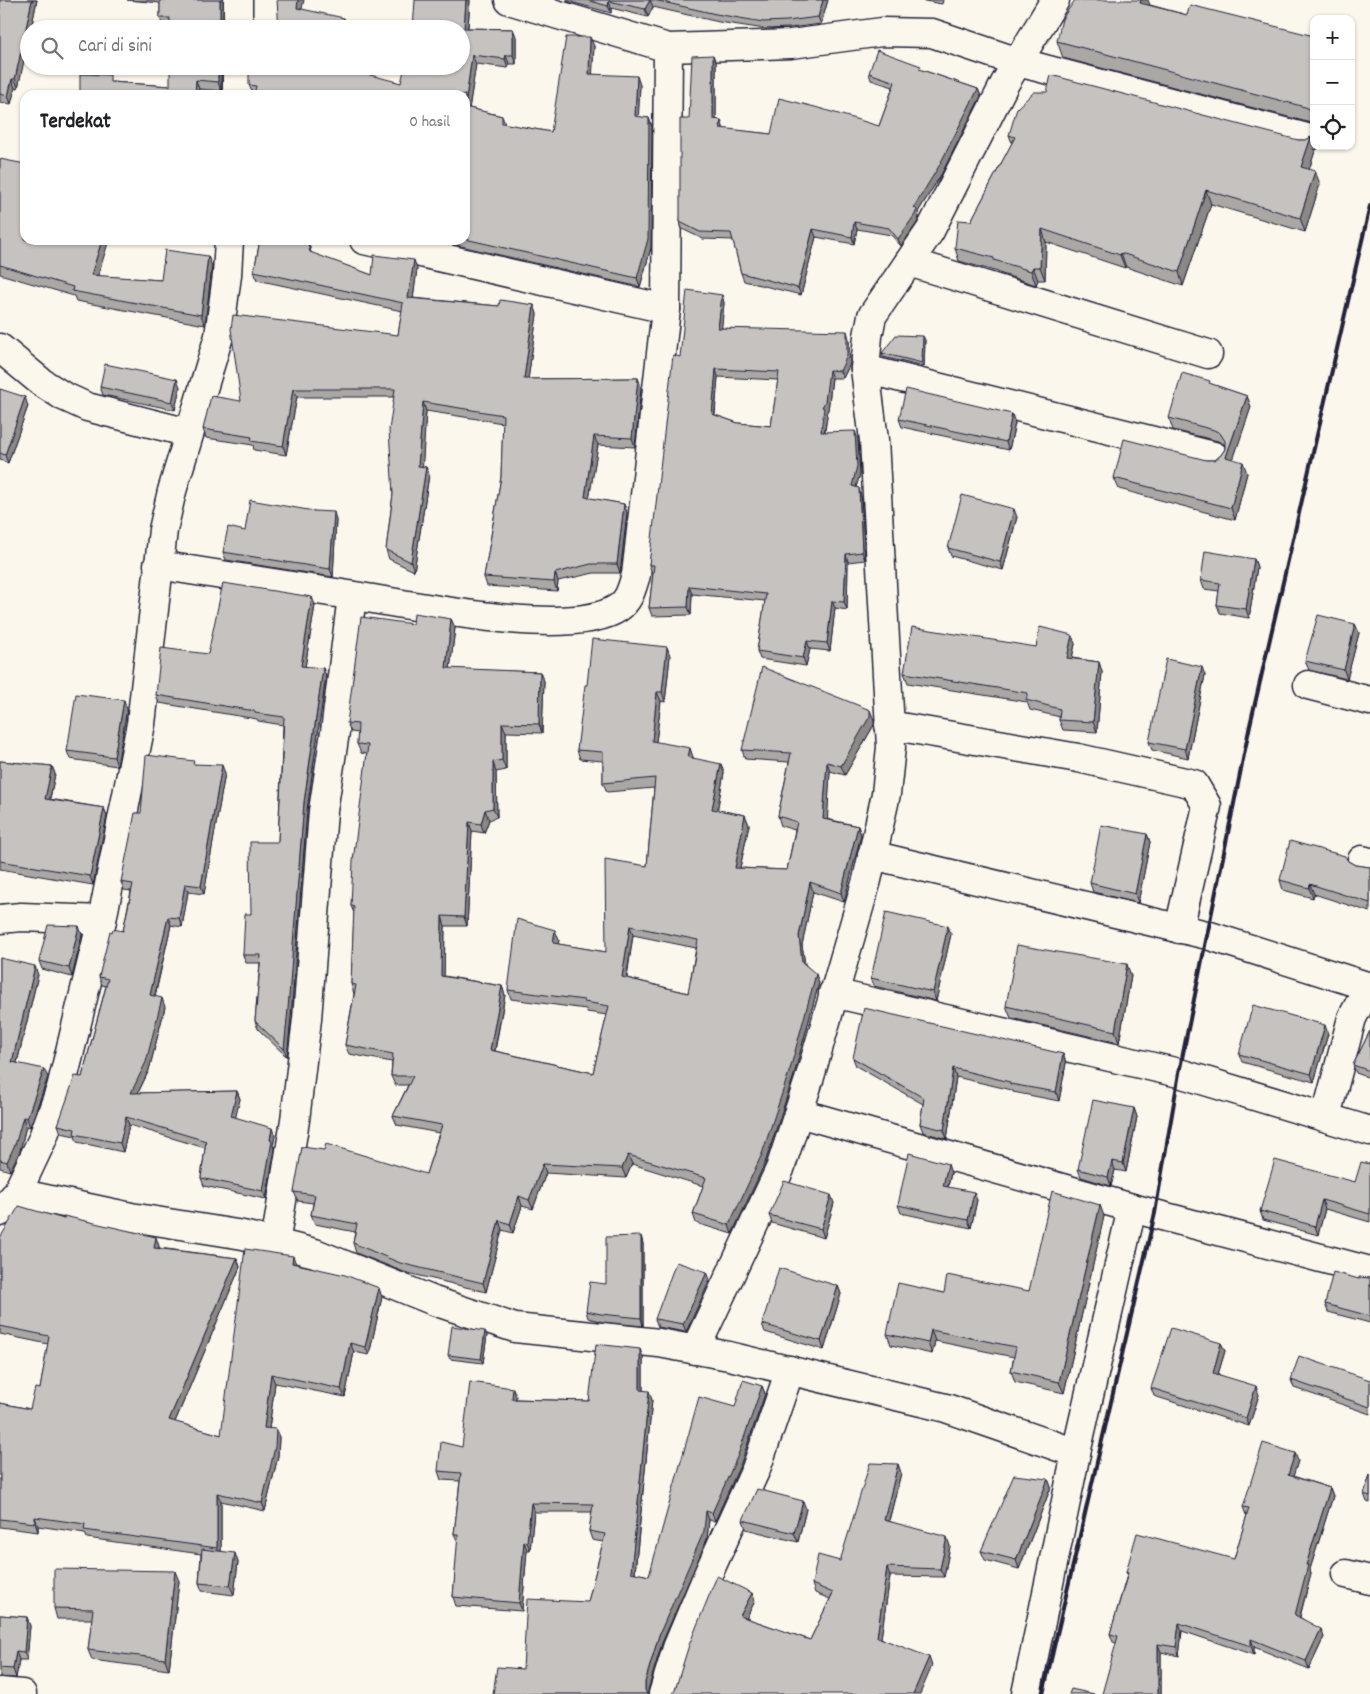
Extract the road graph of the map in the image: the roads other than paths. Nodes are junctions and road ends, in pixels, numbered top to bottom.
1 (238, 0) edge
2 (509, 0) edge
3 (1055, 0) edge
4 (238, 20) edge
5 (668, 48) junction
6 (1018, 62) junction
7 (237, 75) edge
8 (237, 90) edge
9 (1307, 138) edge
10 (229, 245) edge
11 (386, 245) edge
12 (909, 262) junction
13 (666, 309) junction
14 (0, 348) edge
15 (1208, 354) dead end
16 (865, 369) junction
17 (189, 433) junction
18 (1214, 456) dead end
19 (158, 565) junction
20 (352, 596) junction
21 (1308, 685) dead end
22 (1370, 701) edge
23 (889, 725) junction
24 (872, 855) junction
25 (0, 919) edge
26 (102, 920) junction
27 (1179, 929) junction
28 (1370, 987) edge
29 (833, 993) junction
30 (1370, 993) edge
31 (799, 1113) junction
32 (1326, 1116) junction
33 (1370, 1130) edge
34 (8, 1202) edge
35 (1132, 1208) junction
36 (275, 1244) junction
37 (1370, 1271) edge
38 (695, 1350) junction
39 (790, 1370) junction
40 (1076, 1452) junction
41 (0, 1692) edge
42 (22, 1694) edge
43 (662, 1694) edge
44 (1026, 1694) edge

1 - 4 street
2 - 5 street
3 - 6 street
5 - 6 street
5 - 13 street
6 - 9 street
6 - 12 street
7 - 8 street
10 - 17 street
11 - 13 street
12 - 15 street
12 - 16 street
13 - 20 street
14 - 17 street
16 - 18 street
16 - 23 street
17 - 19 street
19 - 20 street
19 - 26 street
20 - 36 street
21 - 22 street
23 - 24 street
23 - 27 street
24 - 27 street
24 - 29 street
25 - 26 street
26 - 34 street
27 - 28 street
29 - 31 street
29 - 32 street
30 - 32 street
31 - 35 street
31 - 38 street
32 - 33 street
34 - 36 street
35 - 37 street
35 - 40 street
36 - 38 street
38 - 39 street
39 - 40 street
39 - 43 street
40 - 44 street
41 - 42 street

